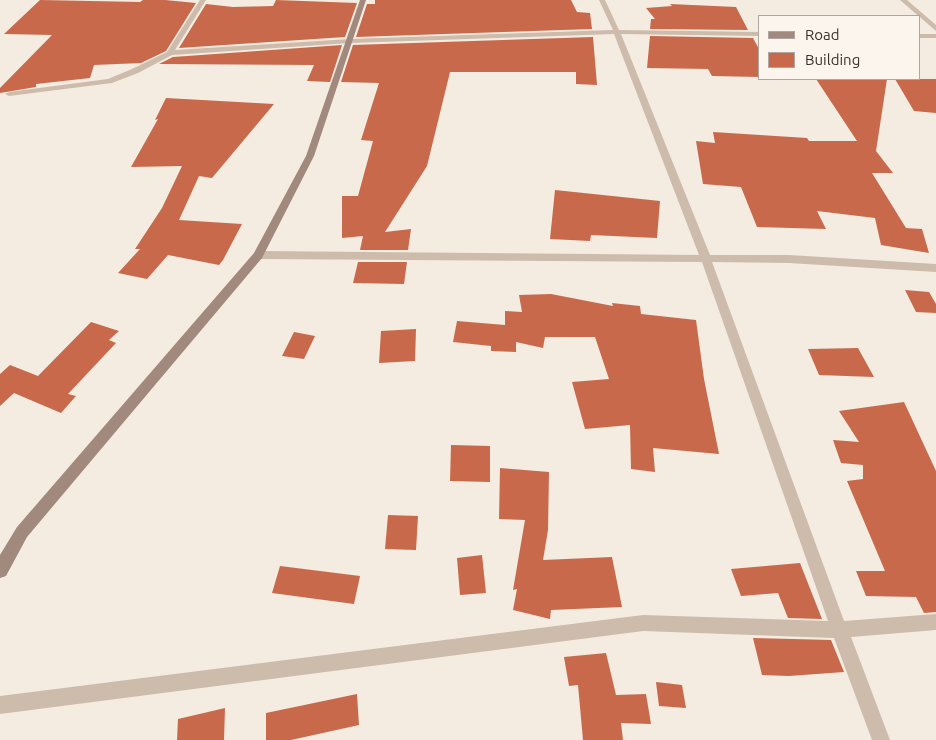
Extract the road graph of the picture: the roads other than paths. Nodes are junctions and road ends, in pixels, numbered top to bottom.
1 (203, 0) edge
2 (362, 0) edge
3 (602, 0) edge
4 (903, 0) edge
5 (920, 15) edge
6 (921, 16) edge
7 (936, 29) edge
8 (617, 32) junction
9 (758, 34) edge
10 (921, 36) edge
11 (936, 36) edge
12 (350, 41) junction
13 (170, 53) junction
14 (9, 94) dead end
15 (258, 255) junction
16 (706, 258) junction
17 (936, 268) edge
18 (0, 570) edge
19 (936, 622) edge
20 (838, 630) junction
21 (0, 705) edge
22 (881, 740) edge

1 - 13 street
2 - 12 street
3 - 8 street
4 - 5 street
6 - 7 street
8 - 9 street
8 - 12 street
8 - 16 street
10 - 11 street
12 - 13 street
12 - 15 street
13 - 14 street
15 - 16 street
15 - 18 street
16 - 17 street
16 - 20 street
19 - 20 street
20 - 21 street
20 - 22 street

